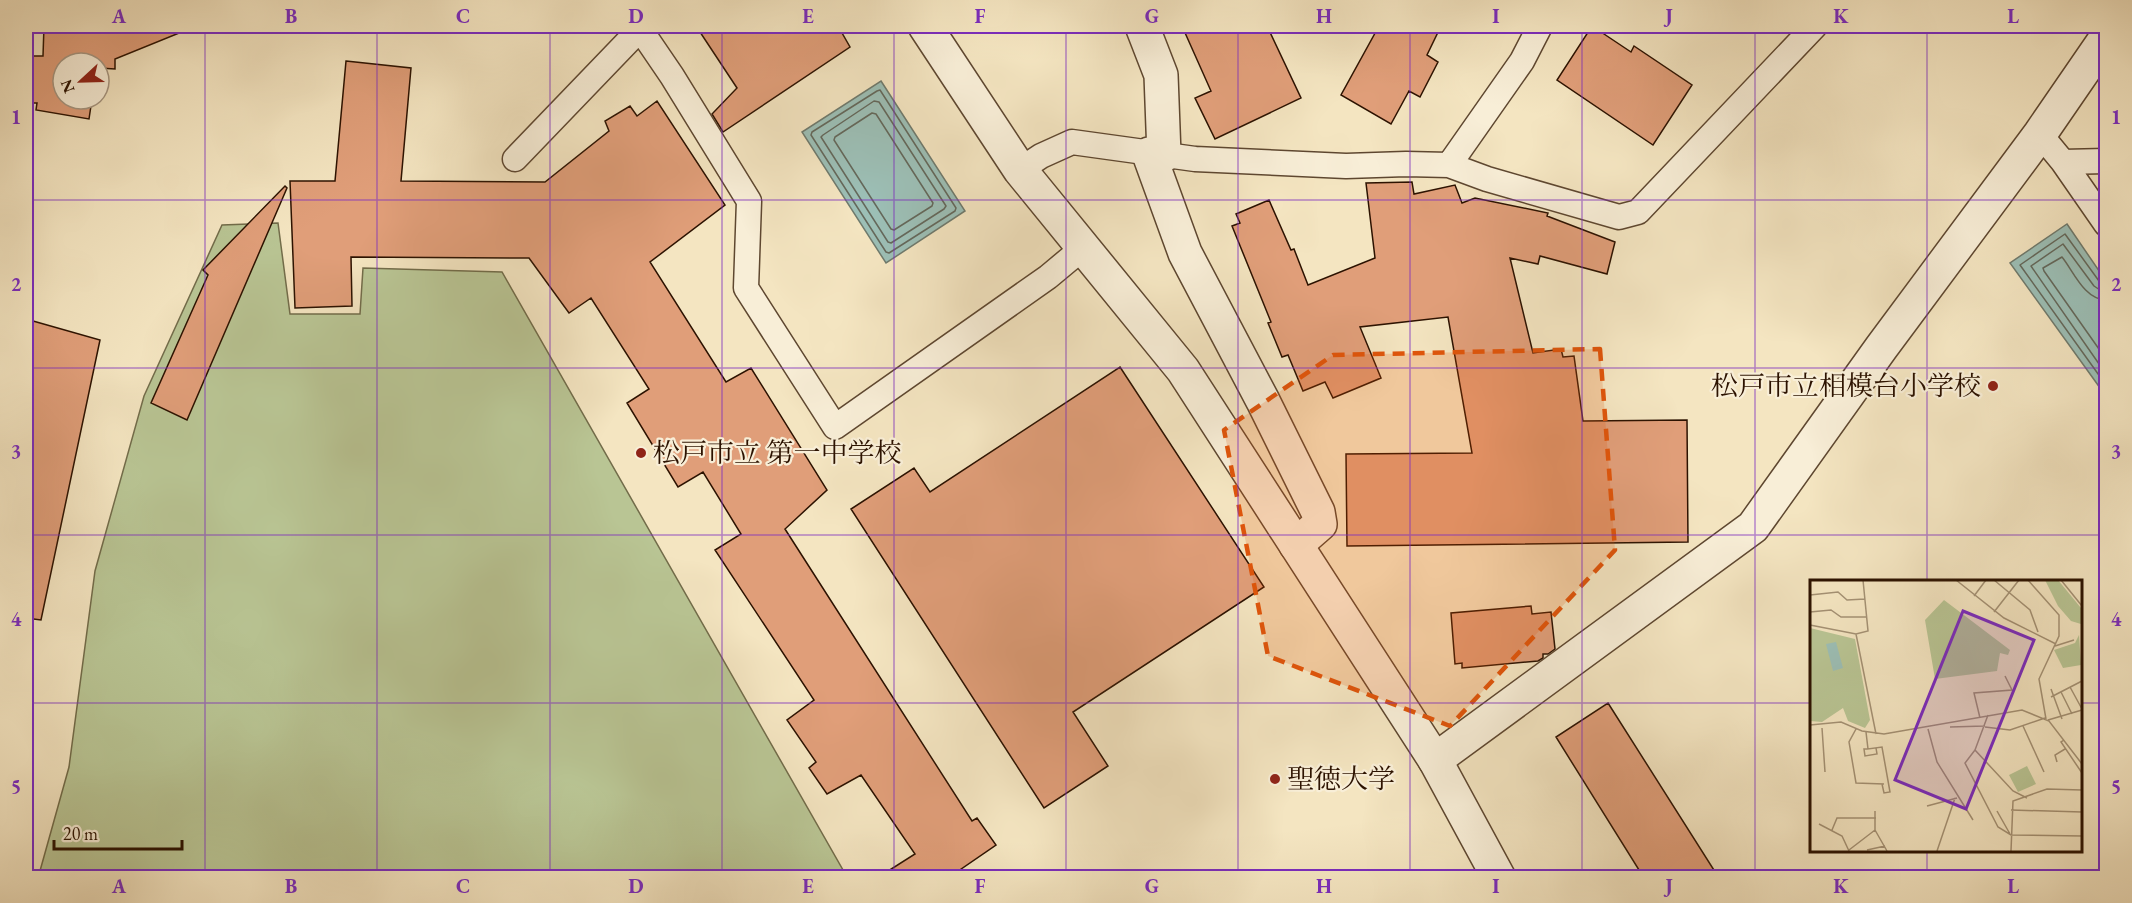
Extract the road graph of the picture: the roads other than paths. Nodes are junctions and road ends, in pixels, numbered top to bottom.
1 (925, 26) edge
2 (1142, 26) edge
3 (1540, 26) edge
4 (1815, 26) edge
5 (2106, 38) edge
6 (2040, 134) junction
7 (1157, 154) junction
8 (515, 159) dead end
9 (2106, 161) edge
10 (2063, 162) junction
11 (1449, 165) junction
12 (1020, 170) junction
13 (2106, 224) edge
14 (1084, 247) junction
15 (1296, 545) junction
16 (1435, 760) junction
17 (1499, 878) edge

1 - 12 street
2 - 7 street
3 - 11 lane
4 - 11 lane
5 - 6 street
6 - 10 lane
6 - 16 street
7 - 11 lane
7 - 12 lane
7 - 15 street
8 - 14 lane
9 - 10 lane
10 - 13 lane
12 - 14 street
14 - 15 street
15 - 16 street
16 - 17 street

